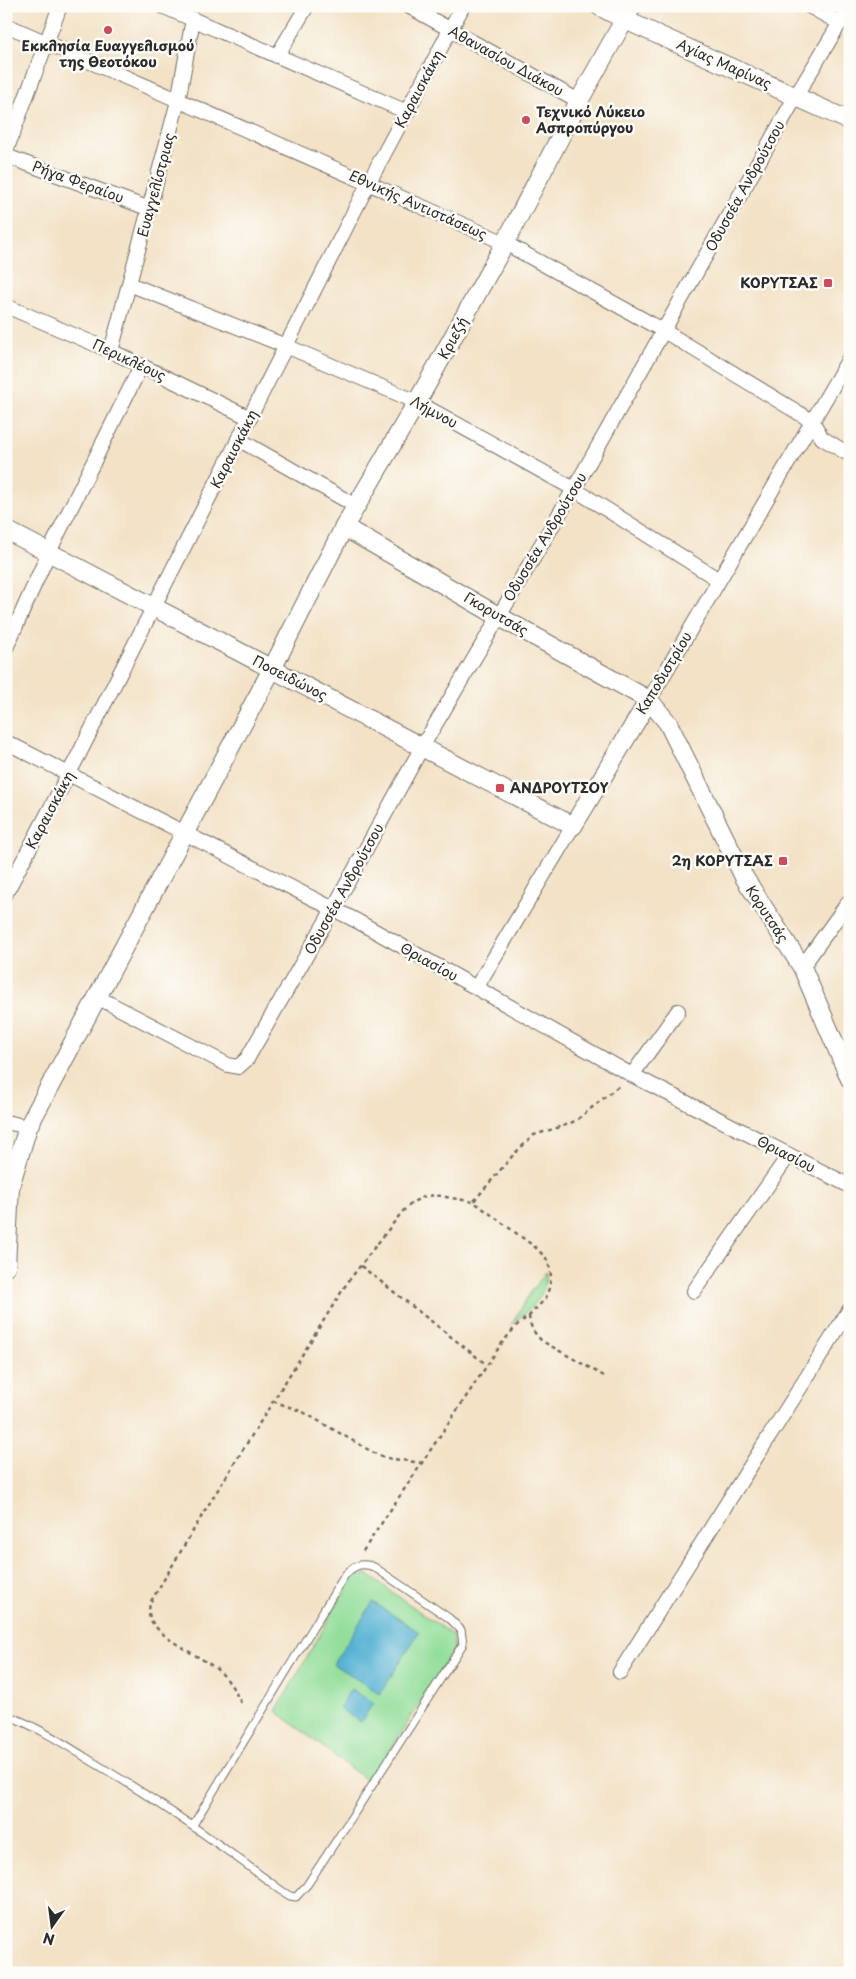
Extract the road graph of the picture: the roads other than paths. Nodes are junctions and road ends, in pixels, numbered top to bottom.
1 (60, 6) edge
2 (307, 6) edge
3 (408, 6) edge
4 (463, 6) edge
5 (599, 6) edge
6 (809, 6) edge
7 (850, 6) edge
8 (164, 7) edge
9 (628, 13) edge
10 (193, 19) junction
11 (840, 23) junction
12 (6, 25) edge
13 (450, 30) junction
14 (48, 42) junction
15 (277, 56) junction
16 (796, 96) junction
17 (178, 101) junction
18 (579, 101) junction
19 (407, 112) junction
20 (850, 121) edge
21 (6, 152) edge
22 (6, 156) edge
23 (369, 182) junction
24 (150, 209) junction
25 (505, 243) junction
26 (129, 284) junction
27 (6, 306) edge
28 (664, 331) junction
29 (286, 346) junction
30 (111, 351) junction
31 (850, 357) edge
32 (141, 366) junction
33 (417, 402) junction
34 (250, 418) junction
35 (812, 421) junction
36 (238, 439) junction
37 (850, 455) edge
38 (574, 489) junction
39 (356, 506) junction
40 (344, 527) junction
41 (6, 530) edge
42 (49, 552) junction
43 (719, 580) junction
44 (153, 607) junction
45 (498, 616) junction
46 (6, 648) edge
47 (272, 669) junction
48 (649, 700) junction
49 (6, 742) edge
50 (422, 747) junction
51 (69, 774) junction
52 (573, 826) junction
53 (185, 833) junction
54 (6, 893) edge
55 (850, 900) edge
56 (333, 909) junction
57 (802, 967) junction
58 (476, 988) junction
59 (96, 997) junction
60 (678, 1012) dead end
61 (632, 1075) junction
62 (850, 1079) edge
63 (6, 1122) edge
64 (28, 1127) junction
65 (789, 1155) junction
66 (8, 1186) edge
67 (850, 1186) edge
68 (6, 1266) edge
69 (694, 1291) dead end
70 (850, 1309) edge
71 (620, 1672) dead end
72 (6, 1715) edge
73 (193, 1825) junction

1 - 14 street
2 - 15 street
3 - 13 street, Αθανασίου Διάκου
4 - 13 street, Καραισκάκη
5 - 9 street, Αγίας Μαρίνας
6 - 11 street
7 - 11 street, Οδυσσέα Ανδρούτσου
8 - 10 street
9 - 16 street, Αγίας Μαρίνας
9 - 18 street, Κριεζή
10 - 15 street
10 - 17 street, Ευαγγελίστριας
11 - 16 street, Οδυσσέα Ανδρούτσου
12 - 14 street, Εθνικής Αντιστάσεως
13 - 18 street, Αθανασίου Διάκου
13 - 19 street, Καραισκάκη
14 - 17 street, Εθνικής Αντιστάσεως
14 - 21 street
15 - 19 street
16 - 20 street, Αγίας Μαρίνας
16 - 28 street, Οδυσσέα Ανδρούτσου
17 - 23 street, Εθνικής Αντιστάσεως
17 - 24 street, Ευαγγελίστριας
18 - 25 street, Κριεζή
19 - 23 street, Καραισκάκη
22 - 24 street, Ρήγα Φεραίου
23 - 25 street, Εθνικής Αντιστάσεως
23 - 29 street, Καραισκάκη
24 - 26 street, Ευαγγελίστριας
25 - 28 street, Εθνικής Αντιστάσεως
25 - 33 street, Κριεζή
26 - 29 street, Λήμνου
26 - 30 street, Ευαγγελίστριας
27 - 30 street, Περικλέους
28 - 35 street, Εθνικής Αντιστάσεως
28 - 38 street, Οδυσσέα Ανδρούτσου
29 - 33 street, Λήμνου
29 - 34 street, Καραισκάκη
30 - 32 street, Περικλέους
31 - 35 street, Καποδιστρίου
32 - 34 street, Περικλέους
32 - 42 street
33 - 38 street, Λήμνου
33 - 39 street, Κριεζή
34 - 36 street, Καραισκάκη
35 - 37 street
35 - 43 street, Καποδιστρίου
36 - 39 street
36 - 44 street, Καραισκάκη
38 - 43 street, Λήμνου
38 - 45 street, Οδυσσέα Ανδρούτσου
39 - 40 street, Κριεζή
40 - 45 street, Γκορυτσάς
40 - 47 street, Κριεζή
41 - 42 street, Ποσειδώνος
42 - 44 street, Ποσειδώνος
42 - 46 street
43 - 48 street, Καποδιστρίου
44 - 47 street, Ποσειδώνος
44 - 51 street, Καραισκάκη
45 - 48 street, Γκορυτσάς
45 - 50 street, Οδυσσέα Ανδρούτσου
47 - 50 street, Ποσειδώνος
47 - 53 street, Κριεζή
48 - 52 street, Καποδιστρίου
48 - 57 street, Κορυτσάς
49 - 51 street, Θριασίου
50 - 52 street, Ποσειδώνος
50 - 56 street, Οδυσσέα Ανδρούτσου
51 - 53 street, Θριασίου
51 - 54 street, Καραισκάκη
52 - 58 street, Καποδιστρίου
53 - 56 street, Θριασίου
53 - 59 street, Κριεζή
55 - 57 street
56 - 58 street, Θριασίου
56 - 59 street, Οδυσσέα Ανδρούτσου
57 - 62 street, Κορυτσάς
58 - 61 street, Θριασίου
59 - 64 street, Κριεζή
60 - 61 street
61 - 65 street, Θριασίου
63 - 64 street
64 - 66 street, Κριεζή
65 - 67 street, Θριασίου
65 - 69 street
66 - 68 street, Κριεζή
70 - 71 street
72 - 73 lane
73 - 73 lane

